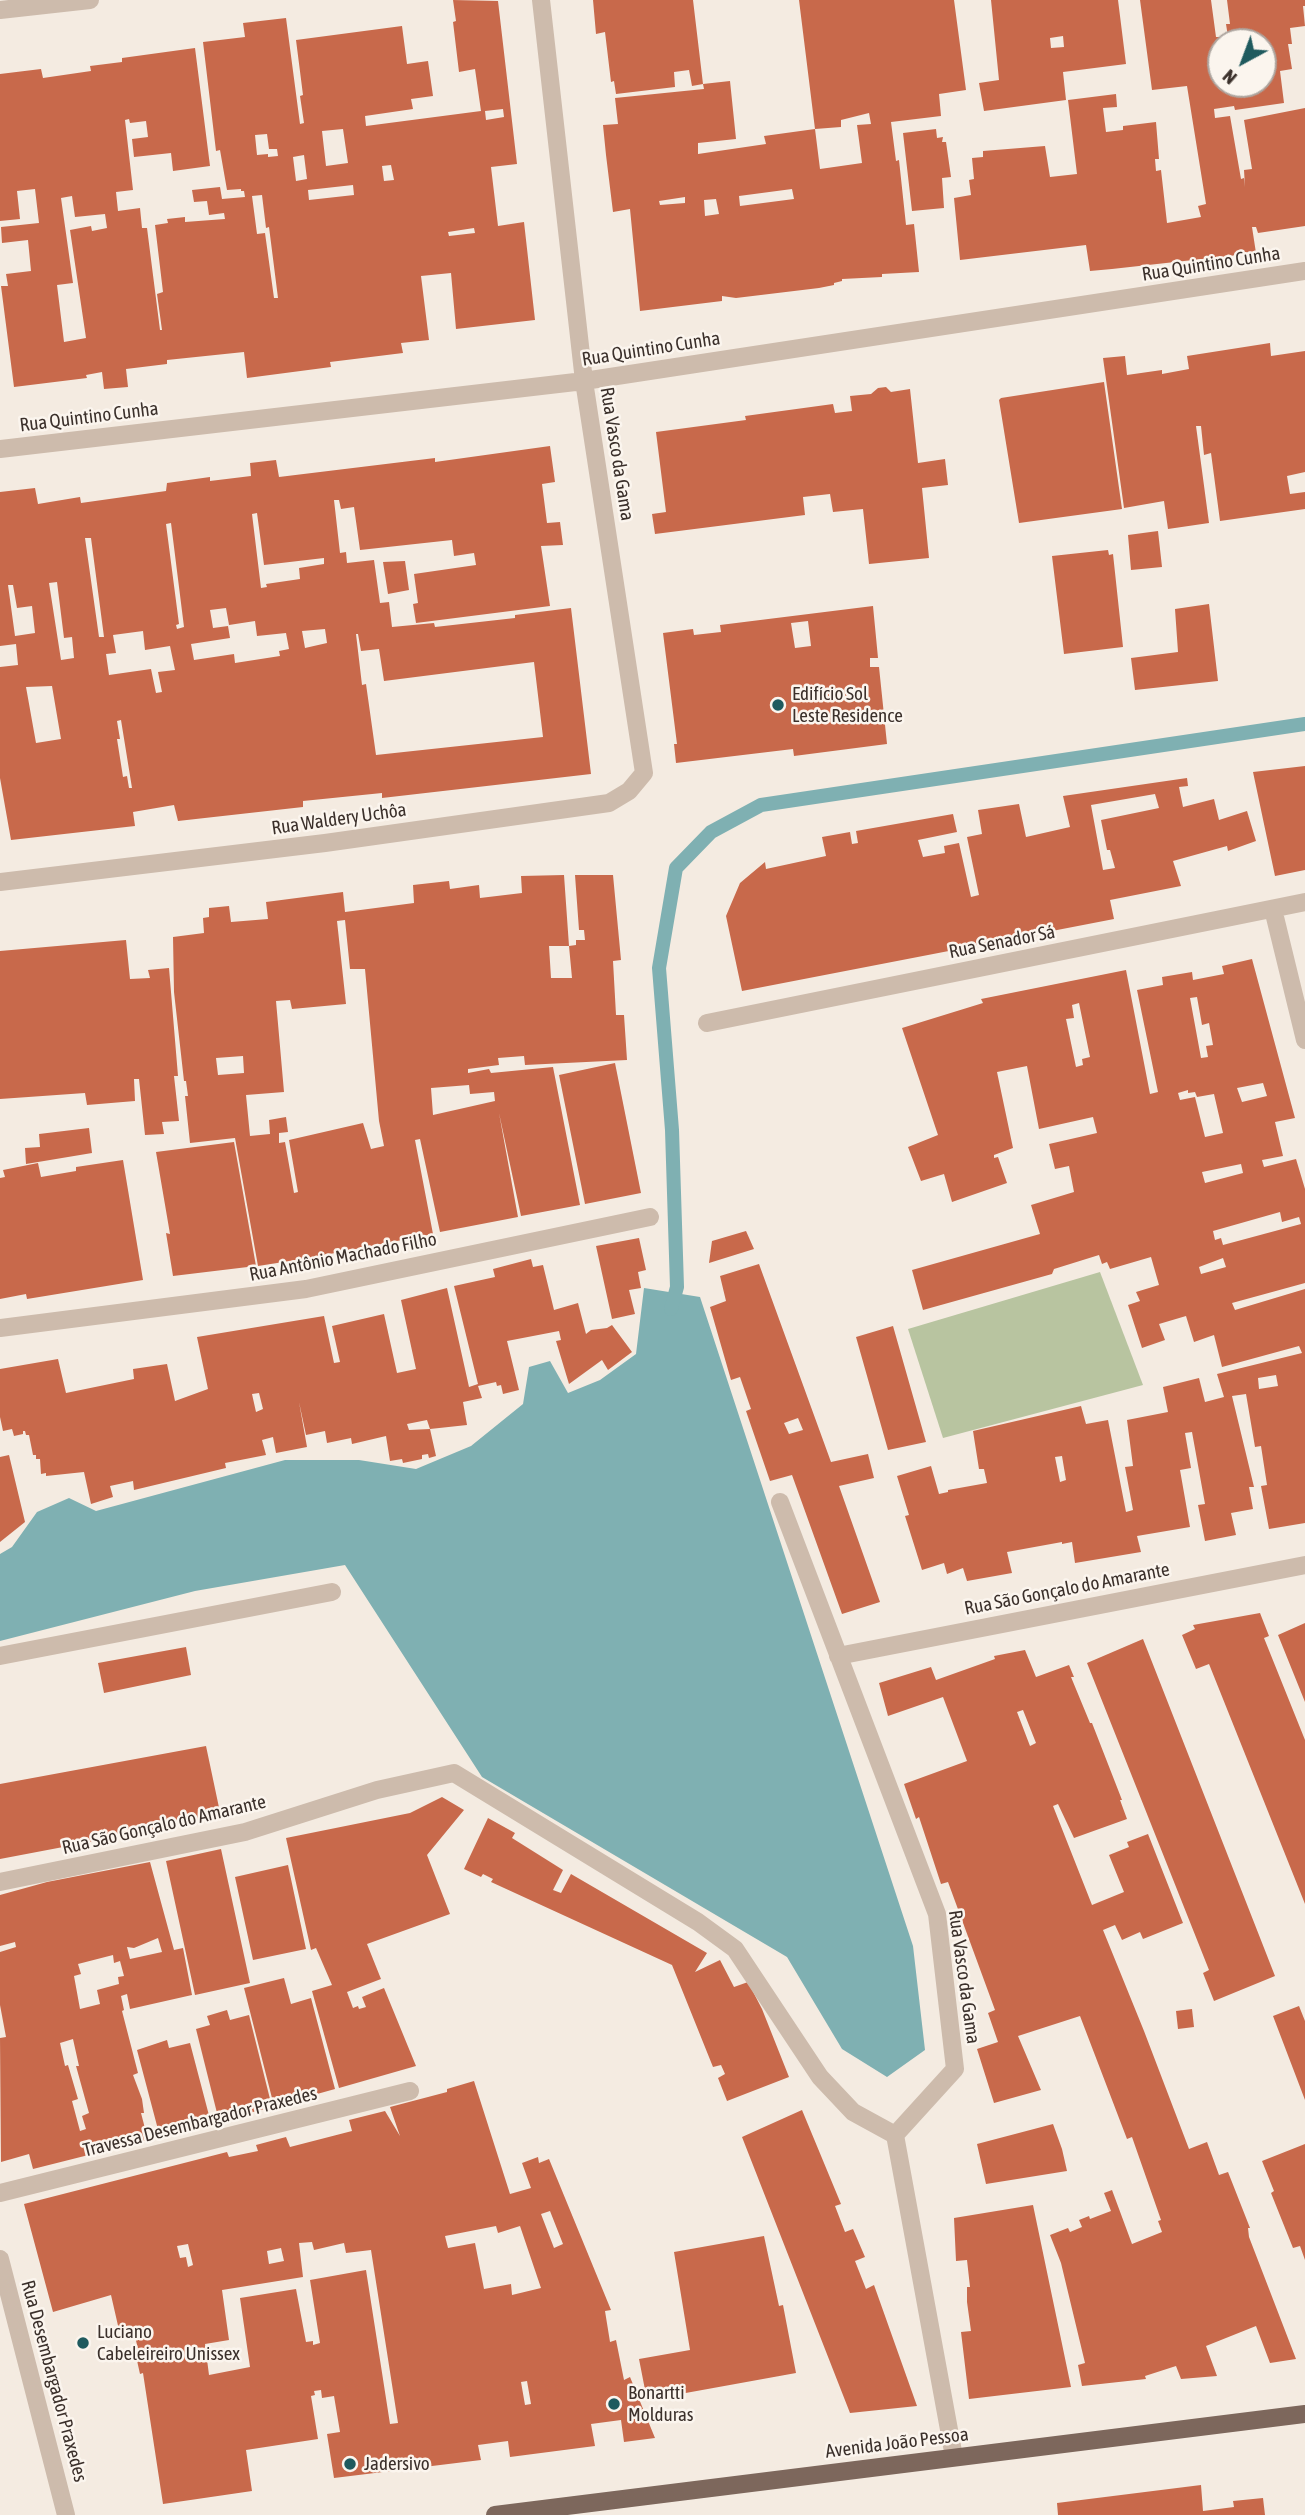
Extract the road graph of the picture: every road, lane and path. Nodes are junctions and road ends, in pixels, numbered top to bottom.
1 (90, 0) edge
2 (541, 0) edge
3 (0, 10) edge
4 (1305, 271) edge
5 (584, 381) junction
6 (0, 449) edge
7 (641, 746) joint
8 (0, 882) edge
9 (1305, 902) edge
10 (1273, 909) junction
11 (707, 1023) dead end
12 (1305, 1040) edge
13 (650, 1217) dead end
14 (0, 1328) edge
15 (780, 1502) dead end
16 (1305, 1565) edge
17 (332, 1592) dead end
18 (0, 1656) edge
19 (838, 1656) junction
20 (0, 1882) edge
21 (410, 2091) dead end
22 (895, 2136) junction
23 (0, 2193) edge
24 (0, 2259) edge
25 (8, 2326) edge
26 (1305, 2414) edge
27 (954, 2457) junction
28 (66, 2515) edge
29 (495, 2515) edge

1 - 3 street
2 - 5 street, Rua Vasco da Gama
4 - 5 street, Rua Quintino Cunha
5 - 6 street, Rua Quintino Cunha
5 - 7 street, Rua Vasco da Gama
7 - 8 street, Rua Waldery Uchôa
9 - 10 street, Rua Senador Sá
10 - 11 street, Rua Senador Sá
10 - 12 street
13 - 14 street, Rua Antônio Machado Filho
15 - 19 street, Rua Vasco da Gama
16 - 19 street, Rua São Gonçalo do Amarante
17 - 18 street
19 - 22 street, Rua Vasco da Gama
20 - 22 street, Rua São Gonçalo do Amarante
21 - 23 street, Travessa Desembargador Praxedes
22 - 27 street
24 - 25 street, Rua Desembargador Praxedes
25 - 28 street, Rua Desembargador Praxedes
26 - 27 main road, Avenida João Pessoa
27 - 29 main road, Avenida João Pessoa

